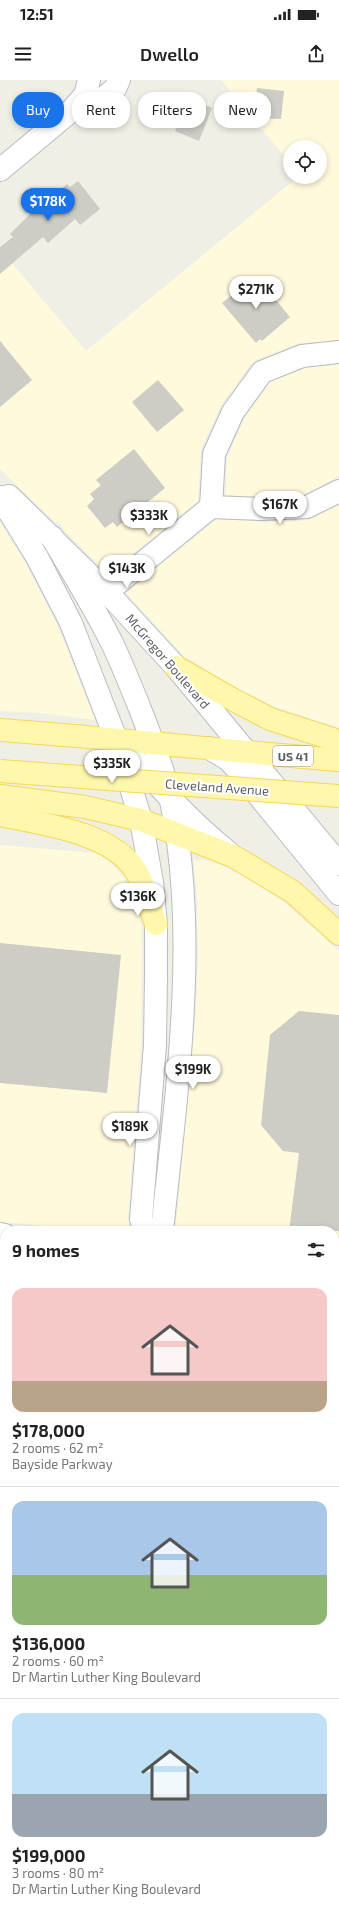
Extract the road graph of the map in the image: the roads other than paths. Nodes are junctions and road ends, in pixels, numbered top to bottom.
1 (89, 80) edge
2 (119, 80) edge
3 (71, 111) junction
4 (0, 170) edge
5 (339, 352) edge
6 (0, 488) edge
7 (339, 491) edge
8 (0, 497) edge
9 (211, 507) junction
10 (52, 537) junction
11 (107, 592) junction
12 (176, 667) junction
13 (0, 730) edge
14 (116, 739) junction
15 (339, 741) edge
16 (153, 742) junction
17 (209, 748) junction
18 (247, 753) junction
19 (339, 760) edge
20 (0, 771) edge
21 (0, 796) edge
22 (339, 796) edge
23 (171, 799) junction
24 (0, 815) edge
25 (141, 820) junction
26 (177, 834) junction
27 (233, 856) junction
28 (339, 864) edge
29 (339, 894) edge
30 (156, 924) junction
31 (339, 934) edge
32 (143, 1226) edge
33 (161, 1226) edge

1 - 3 main road
2 - 3 main road
3 - 4 main road
5 - 9 main road
6 - 10 main road, McGregor Boulevard
7 - 9 main road
8 - 14 main road
9 - 11 main road
10 - 11 main road, McGregor Boulevard
10 - 16 main road, McGregor Boulevard
11 - 12 main road, McGregor Boulevard
12 - 15 main road
12 - 18 main road, McGregor Boulevard
13 - 14 main road, US 41
14 - 16 main road, US 41
14 - 23 main road
14 - 25 main road
16 - 17 main road, US 41
16 - 23 main road, McGregor Boulevard
17 - 18 main road, US 41
17 - 29 main road
18 - 19 main road, US 41
18 - 28 main road, McGregor Boulevard
20 - 22 main road, Cleveland Avenue, bridge
21 - 25 main road
23 - 26 main road, McGregor Boulevard
23 - 27 main road
24 - 30 main road
25 - 26 main road
25 - 30 main road
26 - 27 main road
26 - 33 main road, McGregor Boulevard
27 - 31 main road
30 - 32 main road

